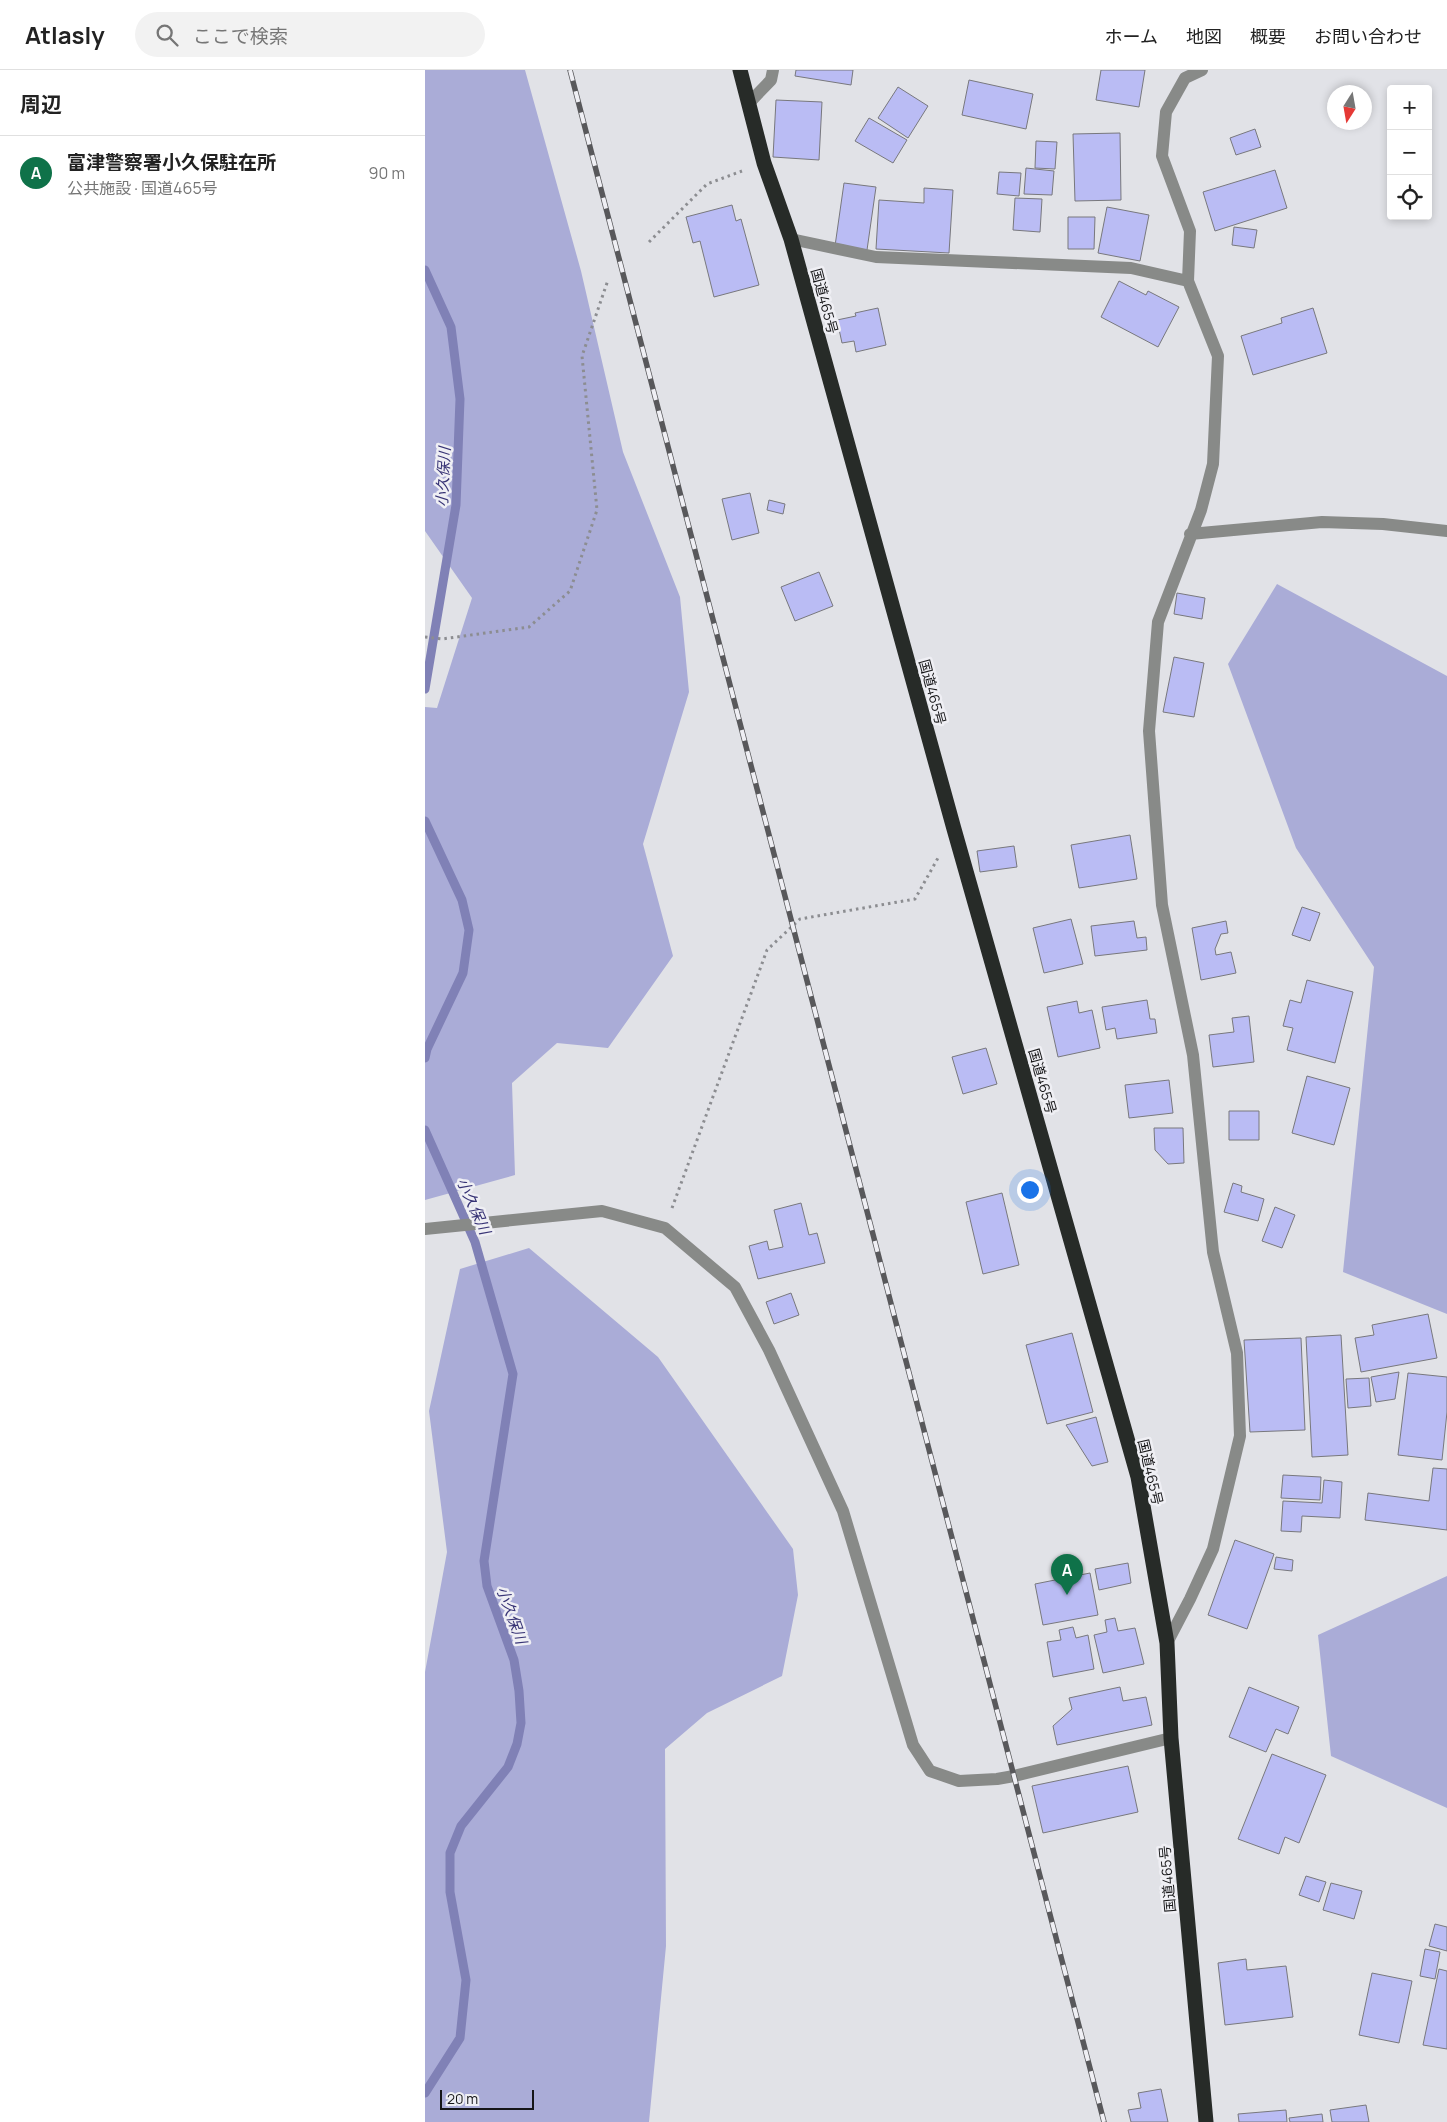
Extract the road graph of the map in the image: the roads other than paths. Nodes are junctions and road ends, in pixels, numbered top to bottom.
1 (740, 70) edge
2 (773, 70) edge
3 (1202, 70) edge
4 (749, 103) junction
5 (791, 239) junction
6 (1188, 281) junction
7 (1447, 531) edge
8 (1190, 534) junction
9 (425, 1228) edge
10 (1167, 1643) junction
11 (1171, 1738) junction
12 (1206, 2122) edge

1 - 4 highway, 国道465号
2 - 4 street
3 - 6 street
4 - 5 highway, 国道465号
5 - 6 street
5 - 10 highway, 国道465号
6 - 8 street
7 - 8 street
8 - 10 street
9 - 11 street
10 - 11 highway, 国道465号
11 - 12 highway, 国道465号

